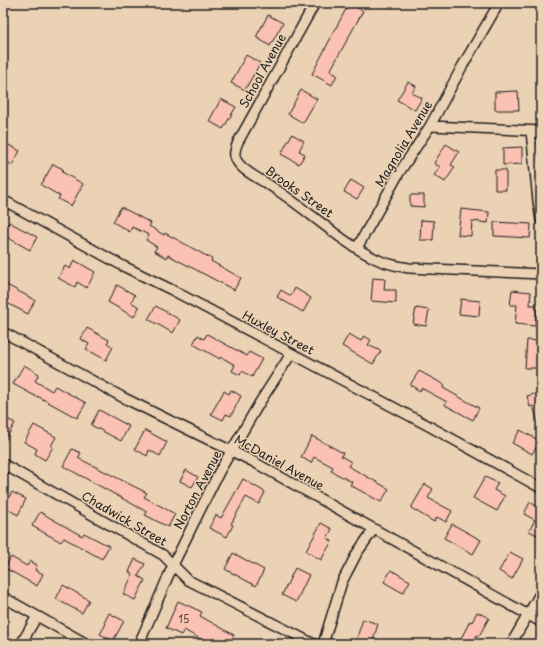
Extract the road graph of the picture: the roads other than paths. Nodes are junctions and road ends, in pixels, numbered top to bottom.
1 (315, 3) edge
2 (499, 3) edge
3 (430, 126) junction
4 (536, 131) edge
5 (235, 152) joint
6 (3, 200) edge
7 (541, 220) edge
8 (357, 248) junction
9 (541, 274) edge
10 (3, 332) edge
11 (291, 354) junction
12 (232, 450) junction
13 (3, 464) edge
14 (541, 488) edge
15 (374, 529) junction
16 (173, 564) junction
17 (541, 592) edge
18 (3, 597) edge
19 (528, 615) junction
20 (37, 616) junction
21 (541, 622) edge
22 (21, 644) edge
23 (87, 644) edge
24 (139, 644) edge
25 (314, 644) edge
26 (323, 644) edge
27 (511, 644) edge

1 - 5 street, School Avenue
2 - 3 street, Magnolia Avenue
3 - 4 street
3 - 8 street, Magnolia Avenue
4 - 7 street
5 - 8 street, Brooks Street
6 - 11 street, Huxley Street
8 - 9 street
10 - 12 street, McDaniel Avenue
11 - 12 street, Norton Avenue
11 - 14 street, Huxley Street
12 - 15 street, McDaniel Avenue
12 - 16 street, Norton Avenue
13 - 16 street, Chadwick Street
15 - 19 street, McDaniel Avenue
15 - 26 street
16 - 24 street, Norton Avenue
16 - 25 street, Chadwick Street
17 - 19 street
18 - 20 street
19 - 21 street, McDaniel Avenue
19 - 27 street
20 - 22 street
20 - 23 street

